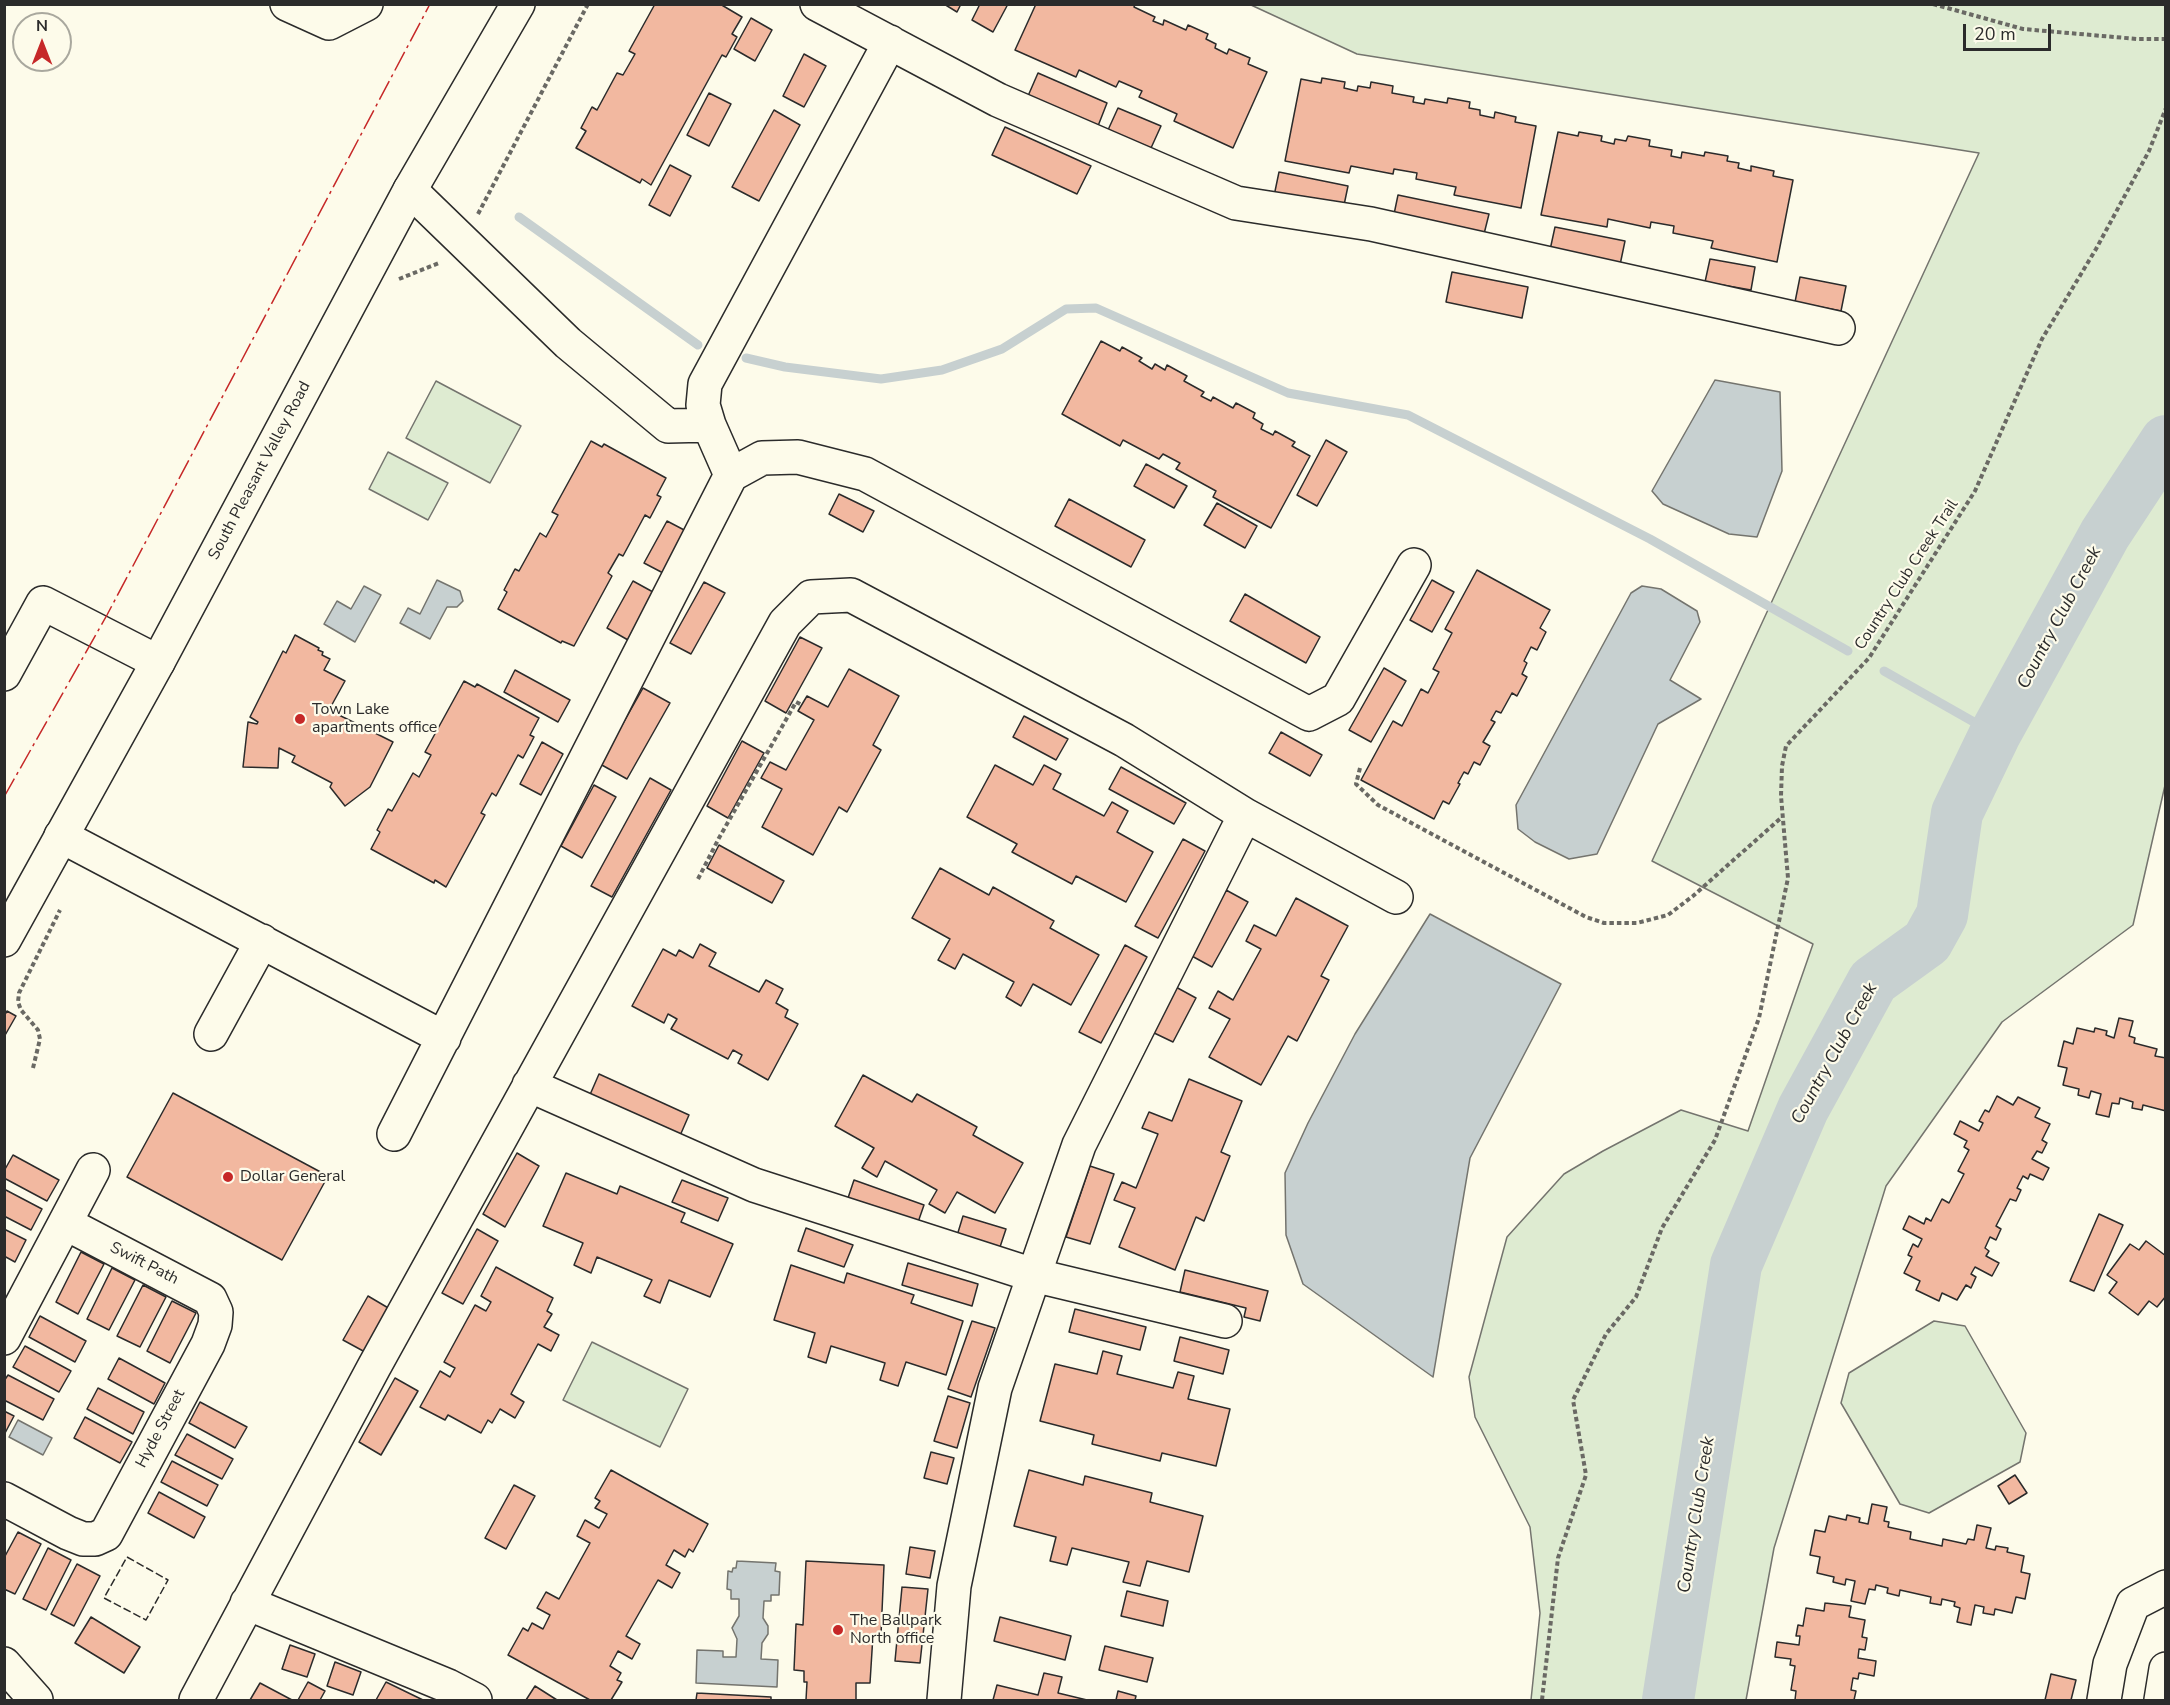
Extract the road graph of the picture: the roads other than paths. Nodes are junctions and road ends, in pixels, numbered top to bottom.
1 (287, 4) edge
2 (366, 4) edge
3 (518, 4) edge
4 (817, 4) edge
5 (890, 42) junction
6 (410, 190) junction
7 (1838, 328) dead end
8 (709, 425) junction
9 (731, 476) junction
10 (1414, 565) dead end
11 (158, 662) junction
12 (4, 674) edge
13 (1245, 815) junction
14 (61, 836) junction
15 (1396, 897) dead end
16 (4, 940) edge
17 (262, 941) junction
18 (211, 1034) dead end
19 (444, 1038) junction
20 (529, 1085) junction
21 (394, 1134) dead end
22 (93, 1170) dead end
23 (65, 1223) junction
24 (1033, 1275) junction
25 (216, 1312) joint
26 (1225, 1321) dead end
27 (4, 1338) edge
28 (4, 1499) edge
29 (2166, 1587) edge
30 (247, 1603) junction
31 (4, 1664) edge
32 (2166, 1670) edge
33 (4, 1694) edge
34 (35, 1701) edge
35 (196, 1701) edge
36 (475, 1701) edge
37 (944, 1701) edge
38 (2104, 1701) edge
39 (2161, 1701) edge

1 - 2 main road
3 - 6 main road, South Pleasant Valley Road
4 - 5 main road
5 - 7 main road
5 - 8 main road
6 - 8 main road
6 - 11 main road, South Pleasant Valley Road
8 - 9 main road
9 - 10 main road
9 - 19 main road
11 - 12 main road
11 - 14 main road, South Pleasant Valley Road
13 - 15 main road
13 - 20 main road
13 - 24 main road
14 - 16 main road, South Pleasant Valley Road
14 - 17 main road
17 - 18 main road
17 - 19 main road
19 - 21 main road
20 - 24 main road
20 - 30 main road
22 - 23 main road
23 - 25 main road, Swift Path
23 - 27 main road
24 - 26 main road
24 - 37 main road
25 - 28 main road, Hyde Street
29 - 38 main road
30 - 35 main road
30 - 36 main road
31 - 34 main road
32 - 39 main road
33 - 34 main road

